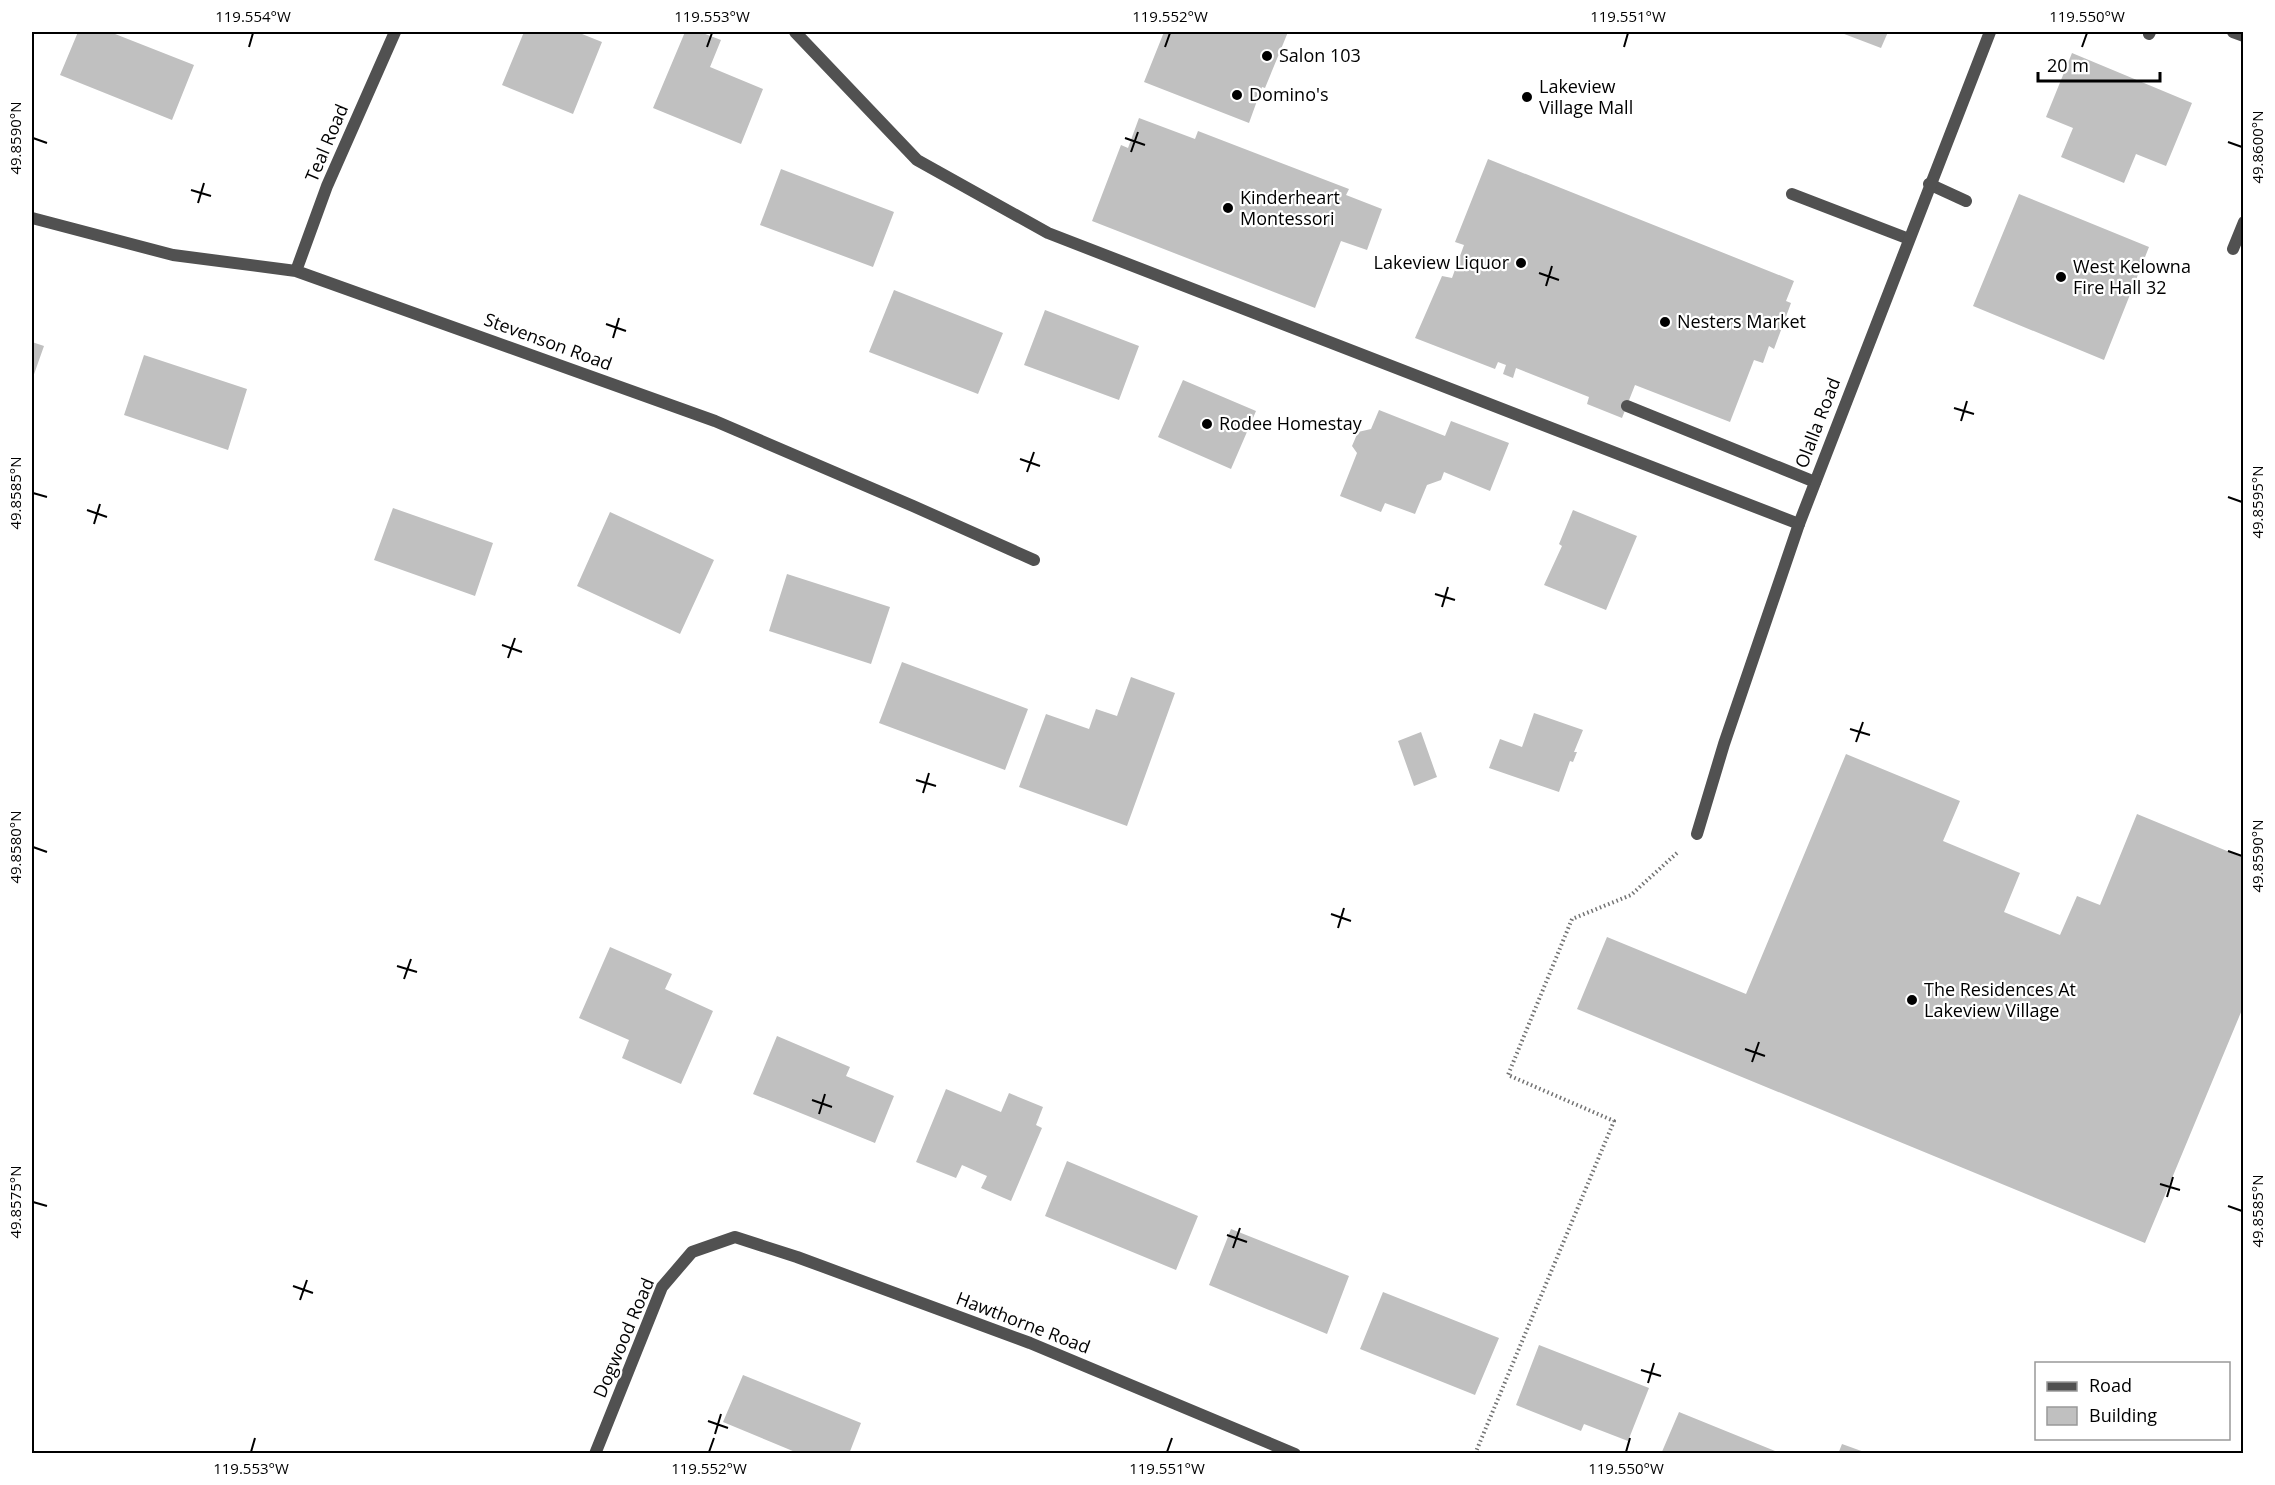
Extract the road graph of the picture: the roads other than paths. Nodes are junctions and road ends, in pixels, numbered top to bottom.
1 (395, 32) edge
2 (795, 32) edge
3 (1990, 32) edge
4 (2233, 32) edge
5 (2244, 36) edge
6 (1929, 184) junction
7 (1792, 194) dead end
8 (1966, 201) dead end
9 (32, 218) edge
10 (2244, 222) edge
11 (1909, 239) junction
12 (2233, 249) dead end
13 (296, 271) junction
14 (1627, 406) dead end
15 (1815, 482) junction
16 (1799, 524) junction
17 (1034, 560) dead end
18 (1697, 834) road end
19 (735, 1237) joint
20 (595, 1454) edge
21 (1295, 1454) edge

1 - 13 street, Teal Road
2 - 16 street
3 - 6 street, Olalla Road
4 - 5 street
6 - 8 street
6 - 11 street, Olalla Road
7 - 11 street
9 - 13 street, Stevenson Road
10 - 12 street
11 - 15 street, Olalla Road
13 - 17 street, Stevenson Road
14 - 15 street
15 - 16 street, Olalla Road
16 - 18 street, Olalla Road
19 - 20 street, Dogwood Road
19 - 21 street, Hawthorne Road

